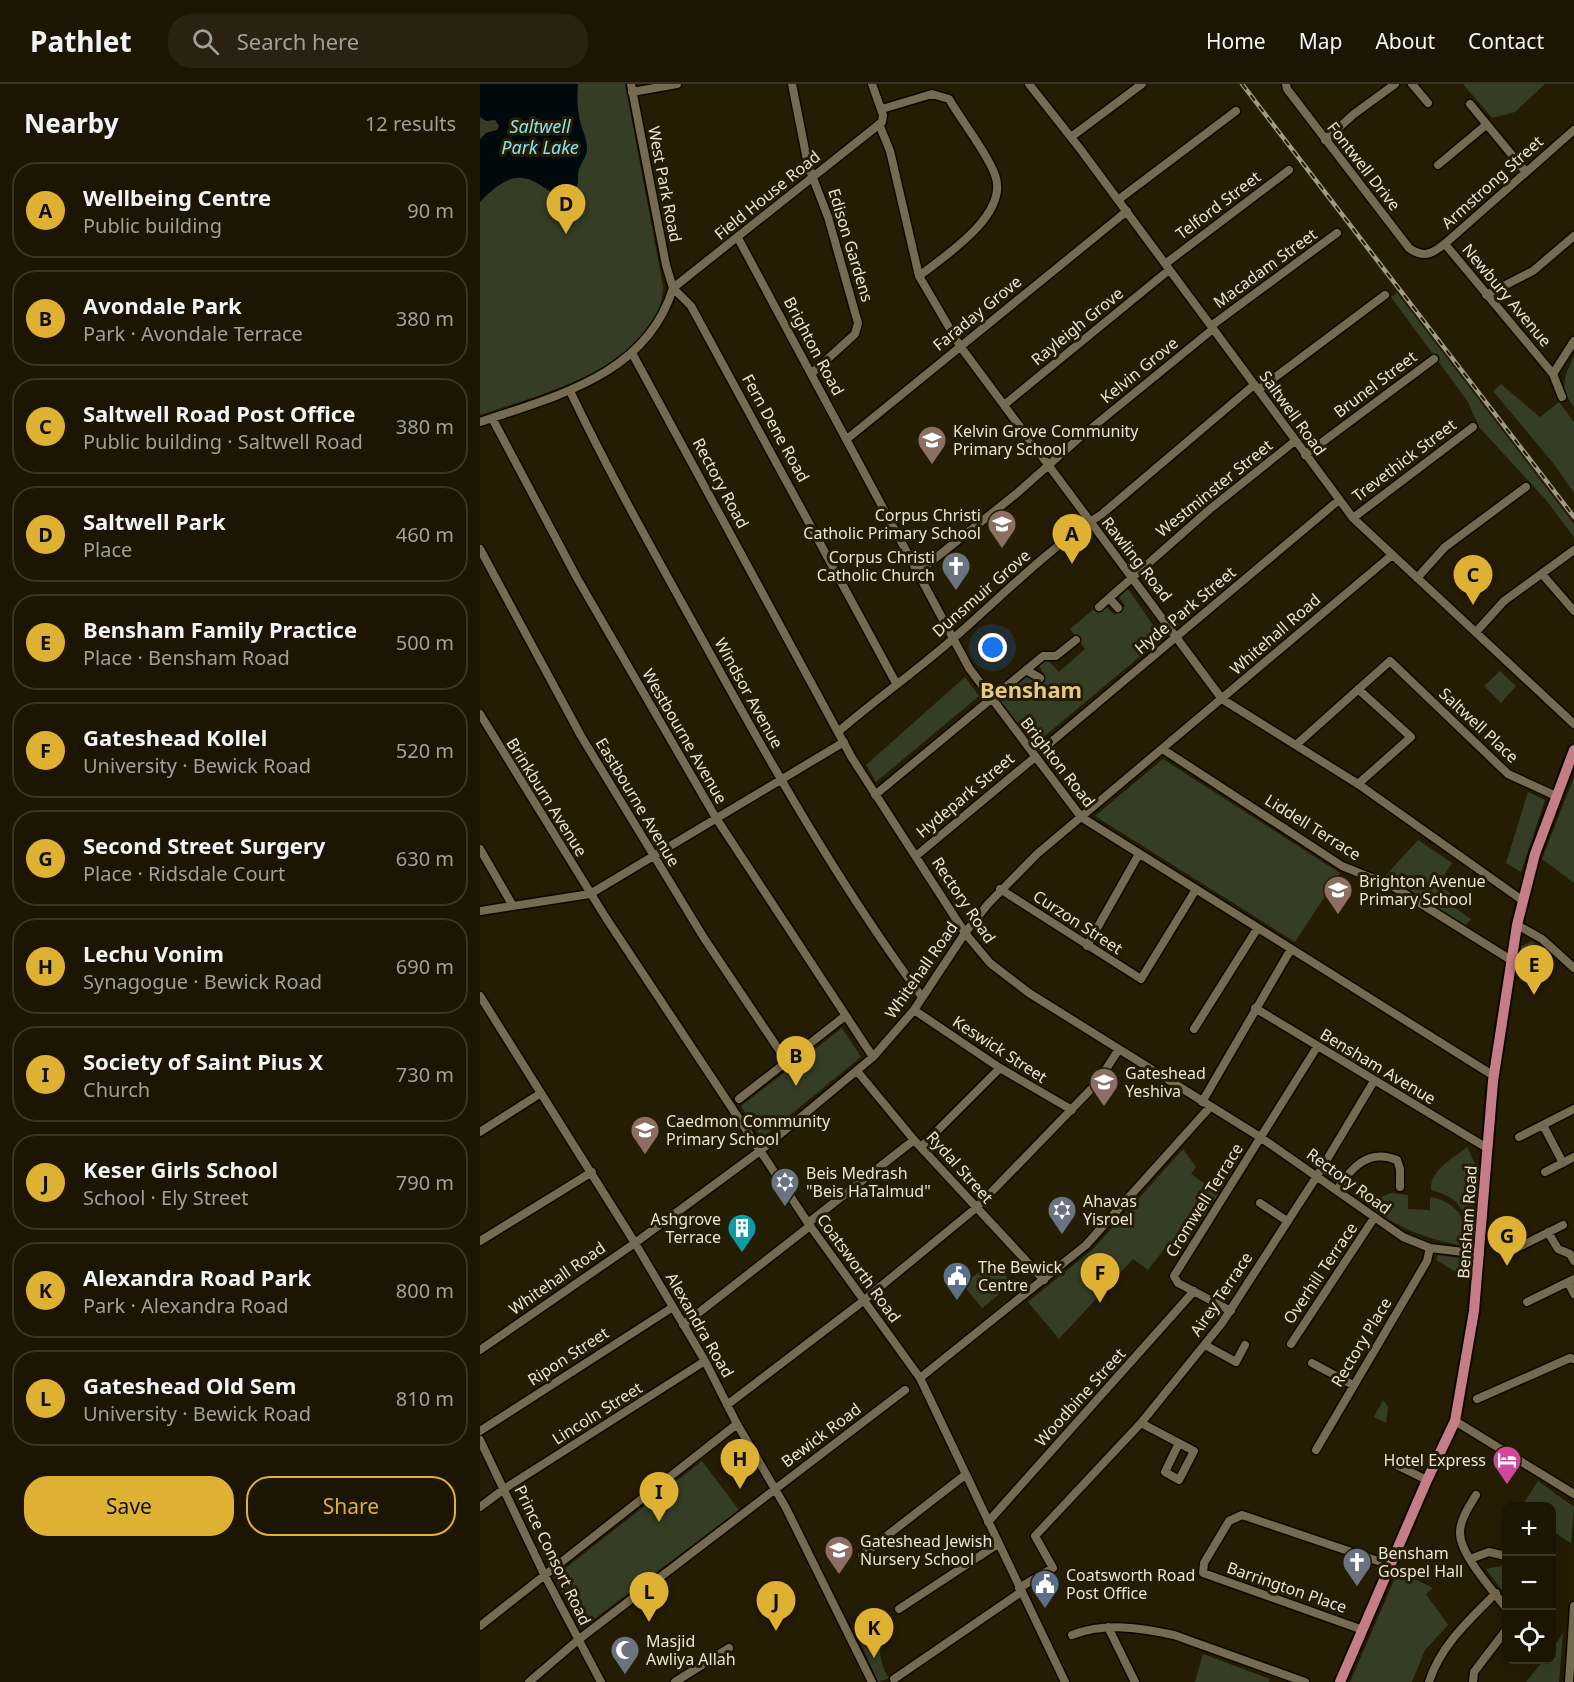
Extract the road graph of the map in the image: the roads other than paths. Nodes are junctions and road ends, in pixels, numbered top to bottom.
1 (677, 84) edge
2 (792, 84) edge
3 (872, 84) edge
4 (1029, 84) edge
5 (1142, 84) edge
6 (1287, 84) edge
7 (1395, 84) edge
8 (1412, 84) edge
9 (631, 88) edge
10 (1428, 103) dead end
11 (1470, 104) dead end
12 (882, 109) junction
13 (1236, 111) dead end
14 (879, 124) junction
15 (1486, 125) junction
16 (1574, 130) edge
17 (1071, 137) junction
18 (1325, 140) junction
19 (1438, 165) dead end
20 (1289, 170) dead end
21 (1526, 172) junction
22 (813, 178) junction
23 (1118, 200) junction
24 (1126, 211) junction
25 (1337, 233) dead end
26 (1574, 236) edge
27 (738, 238) junction
28 (1445, 244) junction
29 (1429, 254) joint
30 (1167, 267) junction
31 (919, 276) junction
32 (674, 288) junction
33 (1385, 295) dead end
34 (1486, 295) junction
35 (1212, 328) junction
36 (1574, 341) edge
37 (960, 346) junction
38 (632, 352) junction
39 (1434, 359) dead end
40 (812, 374) junction
41 (1553, 374) junction
42 (1256, 388) junction
43 (570, 391) junction
44 (1562, 397) dead end
45 (1004, 405) junction
46 (492, 418) junction
47 (480, 422) edge
48 (1473, 427) dead end
49 (847, 439) junction
50 (1295, 441) junction
51 (1305, 455) junction
52 (1048, 465) junction
53 (1526, 487) dead end
54 (1339, 500) junction
55 (1353, 518) junction
56 (1089, 522) junction
57 (480, 549) edge
58 (1574, 550) edge
59 (1392, 555) junction
60 (918, 572) junction
61 (1542, 574) junction
62 (1133, 576) junction
63 (1417, 578) junction
64 (1110, 599) junction
65 (1099, 607) dead end
66 (1118, 608) dead end
67 (1574, 611) edge
68 (1476, 633) junction
69 (1177, 636) junction
70 (954, 639) junction
71 (1076, 639) dead end
72 (1026, 670) junction
73 (1040, 678) dead end
74 (896, 683) junction
75 (1358, 689) junction
76 (1222, 699) junction
77 (990, 700) junction
78 (480, 714) edge
79 (1574, 724) edge
80 (838, 732) junction
81 (844, 742) junction
82 (1050, 743) dead end
83 (1297, 744) junction
84 (1164, 750) junction
85 (1574, 750) edge
86 (1034, 758) junction
87 (780, 781) junction
88 (1358, 784) junction
89 (875, 795) junction
90 (1557, 796) junction
91 (716, 818) junction
92 (1081, 818) junction
93 (480, 849) edge
94 (1139, 854) junction
95 (653, 856) junction
96 (916, 856) junction
97 (1000, 889) junction
98 (1195, 891) junction
99 (590, 894) junction
100 (1522, 900) junction
101 (513, 906) junction
102 (480, 911) edge
103 (1517, 925) junction
104 (1257, 928) junction
105 (965, 933) junction
106 (1087, 946) junction
107 (1291, 949) junction
108 (1511, 960) junction
109 (1574, 968) edge
110 (480, 996) edge
111 (922, 997) junction
112 (1255, 1008) junction
113 (914, 1010) junction
114 (845, 1016) junction
115 (1194, 1029) dead end
116 (1317, 1047) junction
117 (1119, 1049) junction
118 (873, 1057) junction
119 (787, 1062) junction
120 (1000, 1068) junction
121 (857, 1071) junction
122 (1494, 1076) junction
123 (1374, 1081) junction
124 (541, 1093) junction
125 (739, 1099) dead end
126 (1206, 1104) junction
127 (1574, 1109) edge
128 (1072, 1110) junction
129 (1543, 1125) junction
130 (480, 1132) edge
131 (1260, 1137) junction
132 (1519, 1137) dead end
133 (914, 1140) junction
134 (921, 1147) junction
135 (1487, 1148) junction
136 (760, 1150) junction
137 (1574, 1157) edge
138 (1563, 1163) junction
139 (592, 1172) junction
140 (1545, 1172) dead end
141 (1317, 1176) junction
142 (1400, 1187) dead end
143 (1337, 1190) junction
144 (1260, 1203) dead end
145 (976, 1208) junction
146 (1374, 1218) junction
147 (1287, 1221) junction
148 (1563, 1224) dead end
149 (809, 1225) junction
150 (1548, 1232) junction
151 (480, 1241) edge
152 (635, 1243) junction
153 (1519, 1246) dead end
154 (1430, 1248) junction
155 (1480, 1254) junction
156 (1574, 1261) edge
157 (1044, 1280) junction
158 (1571, 1280) edge
159 (1194, 1291) junction
160 (1574, 1293) edge
161 (863, 1299) junction
162 (1527, 1302) dead end
163 (673, 1307) junction
164 (1231, 1311) junction
165 (683, 1325) junction
166 (1291, 1344) dead end
167 (1205, 1345) junction
168 (1245, 1345) dead end
169 (480, 1350) edge
170 (1574, 1359) edge
171 (705, 1361) junction
172 (1312, 1363) dead end
173 (920, 1378) junction
174 (1353, 1385) junction
175 (904, 1390) dead end
176 (1477, 1399) dead end
177 (727, 1405) junction
178 (1455, 1421) junction
179 (1141, 1423) junction
180 (737, 1424) junction
181 (480, 1431) edge
182 (480, 1440) edge
183 (1179, 1443) dead end
184 (1316, 1450) dead end
185 (1390, 1462) dead end
186 (965, 1475) junction
187 (1427, 1480) junction
188 (504, 1489) junction
189 (776, 1489) junction
190 (1574, 1494) edge
191 (1476, 1495) dead end
192 (480, 1508) edge
193 (988, 1522) junction
194 (998, 1544) junction
195 (1502, 1555) edge
196 (862, 1556) dead end
197 (1470, 1559) junction
198 (1378, 1561) dead end
199 (544, 1574) junction
200 (1020, 1590) junction
201 (1496, 1593) junction
202 (1502, 1602) edge
203 (1574, 1606) edge
204 (899, 1609) dead end
205 (480, 1626) edge
206 (1108, 1627) junction
207 (1363, 1630) junction
208 (1072, 1635) dead end
209 (1502, 1635) edge
210 (578, 1640) junction
211 (729, 1648) dead end
212 (894, 1679) dead end
213 (528, 1682) edge
214 (601, 1682) edge
215 (675, 1682) edge
216 (872, 1682) edge
217 (1065, 1682) edge
218 (1136, 1682) edge
219 (1305, 1682) edge
220 (1340, 1682) edge
221 (1429, 1682) edge
222 (1473, 1682) edge
223 (1569, 1682) edge

1 - 9 street
2 - 22 street, Edison Gardens
3 - 12 street
4 - 17 street, Saltwell Road
5 - 17 street
6 - 18 street, Fontwell Drive
7 - 18 street
8 - 10 street
9 - 32 street, West Park Road
11 - 15 street
12 - 14 street
12 - 31 street
13 - 23 street
14 - 22 street, Field House Road
14 - 31 street, Rawling Road
15 - 19 street
15 - 21 street
16 - 21 street, Armstrong Street
17 - 23 street, Saltwell Road
18 - 29 street, Fontwell Drive
20 - 30 street, Telford Street
21 - 28 street, Armstrong Street
22 - 27 street, Field House Road
22 - 40 street, Edison Gardens
23 - 24 street, Saltwell Road
24 - 30 street, Saltwell Road
24 - 37 street, Faraday Grove
25 - 35 street, Macadam Street
26 - 34 street
27 - 32 street, Field House Road
27 - 40 street, Brighton Road
28 - 29 street, Armstrong Street
28 - 34 street, Newbury Avenue
30 - 35 street, Saltwell Road
30 - 45 street, Rayleigh Grove
31 - 37 street, Rawling Road
32 - 38 street
32 - 74 street, Fern Dene Road
33 - 42 street
34 - 41 street, Newbury Avenue
35 - 42 street, Saltwell Road
35 - 52 street, Kelvin Grove
36 - 41 street
37 - 45 street, Rawling Road
37 - 49 street, Faraday Grove
38 - 43 street
38 - 80 street, Rectory Road
39 - 51 street, Brunel Street
40 - 49 street, Brighton Road
41 - 44 street, Newbury Avenue
42 - 50 street, Saltwell Road
42 - 56 street, Dunsmuir Grove
43 - 46 street
43 - 87 street, Windsor Avenue
45 - 52 street, Rawling Road
46 - 47 street
46 - 91 street, Westbourne Avenue
48 - 55 street, Trevethick Street
49 - 60 street, Brighton Road
50 - 51 street, Saltwell Road
50 - 62 street, Westminster Street
51 - 54 street, Saltwell Road
52 - 56 street, Rawling Road
52 - 60 street, Kelvin Grove
53 - 63 street
54 - 55 street, Saltwell Road
54 - 69 street, Hyde Park Street
55 - 59 street, Saltwell Road
56 - 62 street, Rawling Road
56 - 70 street, Dunsmuir Grove
57 - 95 street, Eastbourne Avenue
58 - 61 street
59 - 63 street, Saltwell Road
59 - 76 street, Whitehall Road
60 - 70 street, Brighton Road
61 - 67 street
61 - 68 street
62 - 64 street, Westminster Street
62 - 69 street, Rawling Road
63 - 68 street, Saltwell Road
64 - 65 street, Westminster Street
64 - 66 street
68 - 79 street, Saltwell Road
69 - 76 street, Rawling Road
69 - 82 street, Hyde Park Street
70 - 74 street, Dunsmuir Grove
70 - 77 street, Brighton Road
71 - 72 street
72 - 73 street
72 - 77 street
74 - 80 street, Dunsmuir Grove
75 - 83 street
75 - 88 street
75 - 90 street, Saltwell Place
76 - 83 street, Rawling Road
76 - 84 street, Whitehall Road
77 - 86 street, Brighton Road
77 - 89 street
78 - 99 street, Brinkburn Avenue
80 - 81 street, Rectory Road
81 - 87 street
81 - 89 street, Rectory Road
83 - 88 street, Rawling Road
84 - 92 street, Whitehall Road
84 - 108 street, Liddell Terrace
85 - 90 main road, Bensham Road
86 - 92 street, Brighton Road
86 - 96 street, Hydepark Street
87 - 91 street
87 - 111 street, Windsor Avenue
88 - 100 street, Rawling Road
89 - 96 street, Rectory Road
90 - 100 main road, Bensham Road
91 - 95 street
91 - 114 street, Westbourne Avenue
92 - 94 street, Brighton Road
92 - 97 street, Whitehall Road
93 - 101 street
94 - 98 street, Brighton Road
94 - 106 street
95 - 99 street
95 - 119 street, Eastbourne Avenue
96 - 105 street, Rectory Road
97 - 105 street, Whitehall Road
97 - 106 street, Curzon Street
98 - 104 street, Brighton Road
98 - 106 street, Curzon Street
99 - 101 street
99 - 136 street, Coatsworth Road
100 - 103 main road, Bensham Road
101 - 102 street
103 - 108 main road, Bensham Road
103 - 109 street
104 - 107 street, Brighton Road
104 - 115 street
105 - 111 street, Whitehall Road
105 - 117 street, Rectory Road
107 - 112 street
107 - 122 street, Brighton Road
108 - 122 main road, Bensham Road
110 - 124 street, Alexandra Road
111 - 113 street, Whitehall Road
112 - 116 street, Bensham Avenue
112 - 126 street
113 - 118 street, Whitehall Road
113 - 120 street, Keswick Street
114 - 118 street, Westbourne Avenue
114 - 119 street
116 - 123 street, Bensham Avenue
116 - 131 street, Cromwell Terrace
117 - 126 street, Rectory Road
117 - 128 street
118 - 121 street, Whitehall Road
119 - 125 street
120 - 128 street, Keswick Street
120 - 134 street
121 - 133 street, Rydal Street
121 - 136 street, Whitehall Road
122 - 135 main road, Bensham Road
123 - 135 street, Bensham Avenue
123 - 141 street, Airey Terrace
124 - 130 street
124 - 139 street, Alexandra Road
126 - 131 street, Rectory Road
126 - 157 street
127 - 129 street
128 - 145 street
129 - 132 street
129 - 138 street
131 - 141 street, Rectory Road
131 - 159 street, Cromwell Terrace
133 - 134 street, Rydal Street
133 - 149 street
134 - 145 street, Rydal Street
135 - 155 main road, Bensham Road
136 - 149 street, Coatsworth Road
136 - 152 street, Whitehall Road
137 - 138 street
138 - 140 street
139 - 151 street
139 - 152 street, Alexandra Road
141 - 143 street, Rectory Road
141 - 147 street, Airey Terrace
142 - 143 street
143 - 146 street, Rectory Road
144 - 147 street
145 - 157 street, Rydal Street
145 - 161 street
146 - 154 street, Rectory Road
146 - 166 street, Overhill Terrace
147 - 164 street, Airey Terrace
148 - 150 street
149 - 161 street, Coatsworth Road
149 - 165 street
150 - 153 street
150 - 156 street
152 - 163 street, Alexandra Road
152 - 169 street, Whitehall Road
154 - 155 street, Rectory Road
154 - 174 street, Rectory Place
155 - 178 main road, Bensham Road
157 - 173 street
158 - 160 street
158 - 162 street
159 - 164 street
159 - 193 street, Woodbine Street
161 - 173 street, Coatsworth Road
161 - 177 street
163 - 165 street, Alexandra Road
163 - 181 street, Ripon Street
164 - 167 street, Airey Terrace
165 - 171 street, Alexandra Road
167 - 168 street
167 - 179 street, Airey Terrace
170 - 176 street
171 - 177 street, Alexandra Road
171 - 188 street, Lincoln Street
172 - 174 street
173 - 186 street, Coatsworth Road
174 - 184 street, Rectory Place
175 - 189 street, Bewick Road
177 - 180 street, Alexandra Road
178 - 187 main road, Bensham Road
178 - 190 street
179 - 183 street
179 - 200 street, Airey Terrace
180 - 189 street, Alexandra Road
180 - 199 street
182 - 188 street, Prince Consort Road
185 - 187 street
186 - 193 street, Coatsworth Road
186 - 196 street
187 - 207 main road, Bensham Road
188 - 192 street, Lincoln Street
188 - 199 street, Prince Consort Road
189 - 210 street, Bewick Road
189 - 216 street, Alexandra Road
191 - 197 street
193 - 194 street, Coatsworth Road
194 - 200 street, Coatsworth Road
194 - 204 street
195 - 197 street
197 - 201 street
198 - 207 street, Barrington Place
199 - 205 street
199 - 210 street, Prince Consort Road
200 - 212 street
200 - 217 street, Coatsworth Road
201 - 202 street
201 - 221 street
203 - 223 street
206 - 208 street
206 - 218 street
206 - 219 street
207 - 220 main road, Bensham Road
209 - 222 street
210 - 213 street, Bewick Road
210 - 214 street, Prince Consort Road
211 - 215 street

